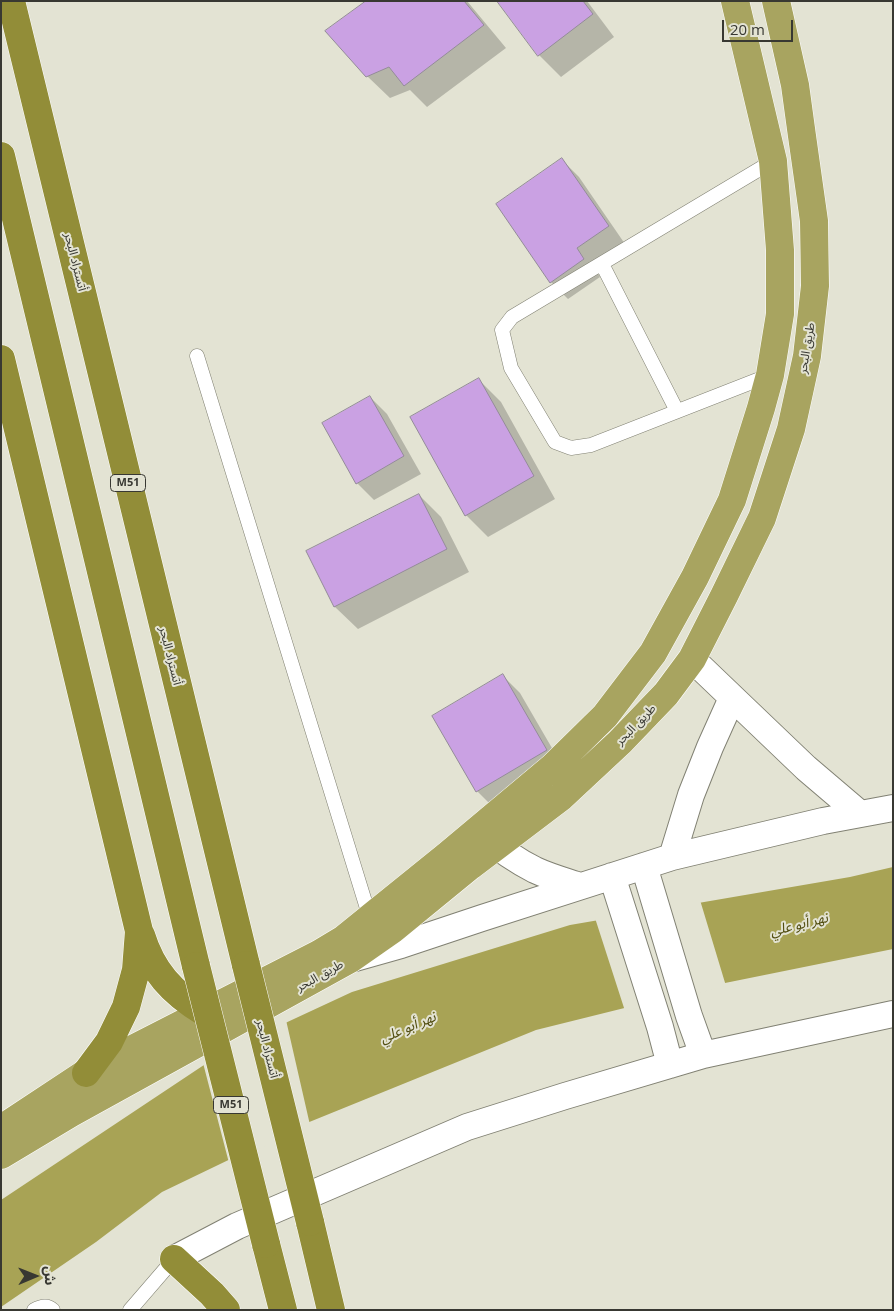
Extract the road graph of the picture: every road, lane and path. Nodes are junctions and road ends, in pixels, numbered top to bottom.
1 (11, 1) edge
2 (735, 1) edge
3 (776, 1) edge
4 (1, 156) edge
5 (773, 161) junction
6 (602, 264) junction
7 (197, 356) dead end
8 (1, 359) edge
9 (770, 375) junction
10 (800, 386) junction
11 (677, 411) junction
12 (692, 659) junction
13 (732, 698) junction
14 (893, 808) edge
15 (860, 814) junction
16 (486, 838) junction
17 (672, 857) junction
18 (647, 875) junction
19 (580, 886) junction
20 (616, 888) junction
21 (370, 918) junction
22 (139, 931) junction
23 (319, 954) junction
24 (350, 959) junction
25 (204, 1012) junction
26 (893, 1014) edge
27 (234, 1022) junction
28 (703, 1055) junction
29 (670, 1065) junction
30 (86, 1073) junction
31 (1, 1129) edge
32 (1, 1155) edge
33 (174, 1259) junction
34 (34, 1310) edge
35 (53, 1310) edge
36 (130, 1310) edge
37 (226, 1310) edge
38 (284, 1310) edge
39 (331, 1310) edge

1 - 39 highway, أتستراد البحر / M51, bridge
2 - 5 highway, طريق البحر
3 - 10 highway, طريق البحر
4 - 38 highway, M51, bridge
5 - 6 lane
5 - 9 highway, طريق البحر
6 - 11 lane
6 - 11 lane
7 - 21 lane
8 - 22 highway
9 - 10 highway
9 - 11 lane
9 - 16 highway, طريق البحر
10 - 12 highway, طريق البحر
12 - 13 street
12 - 16 highway, طريق البحر
13 - 15 street
13 - 17 street
14 - 15 street
15 - 17 street
16 - 19 street
16 - 21 highway, طريق البحر
16 - 24 highway, طريق البحر
17 - 18 street
18 - 20 street
18 - 28 street
19 - 20 street
19 - 24 street
20 - 29 street
21 - 23 highway, طريق البحر
22 - 25 highway
22 - 30 highway
23 - 24 street
23 - 25 highway, طريق البحر
24 - 27 highway, طريق البحر
25 - 27 highway
25 - 30 highway, طريق البحر
26 - 28 street
27 - 32 highway, طريق البحر
28 - 29 street
29 - 33 street
30 - 31 highway, طريق البحر
33 - 36 lane
33 - 37 highway
34 - 35 lane

